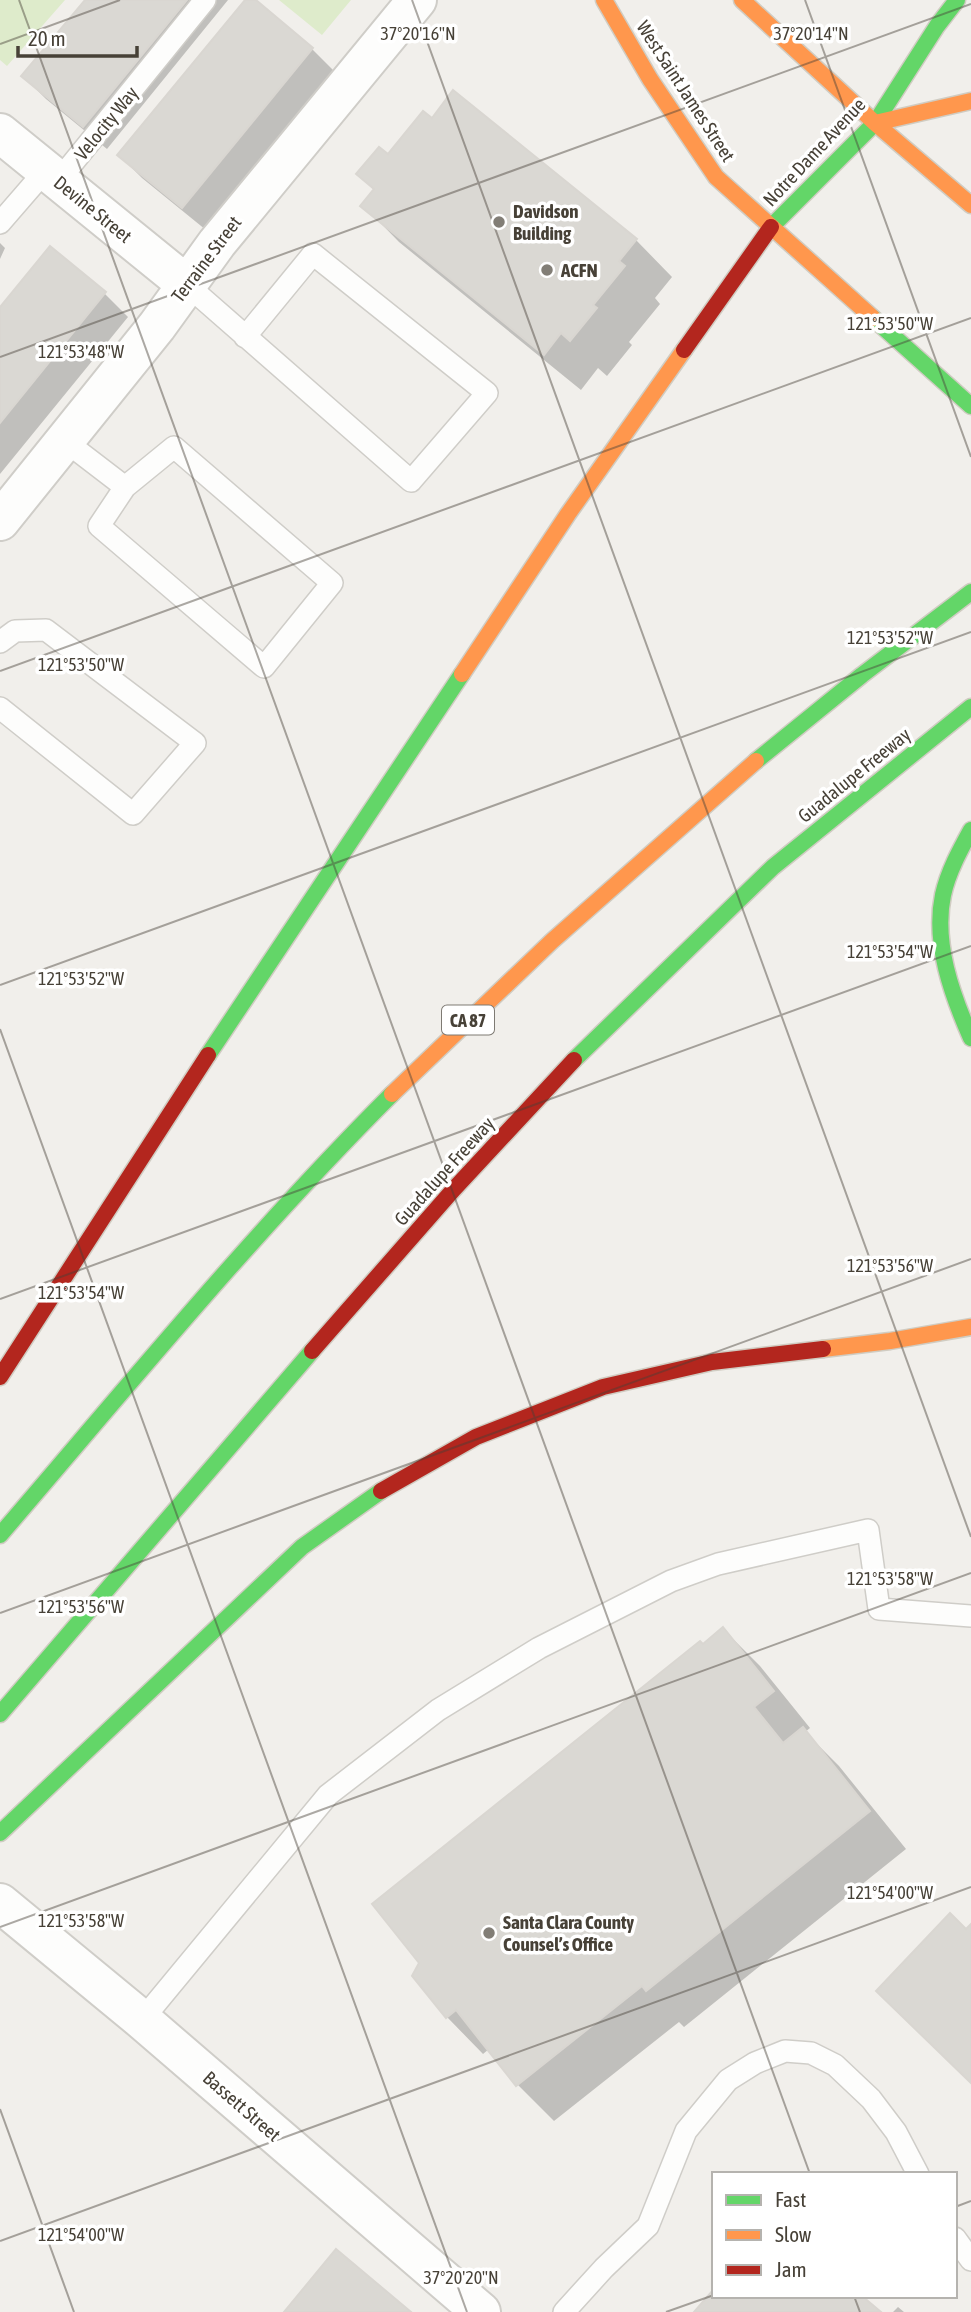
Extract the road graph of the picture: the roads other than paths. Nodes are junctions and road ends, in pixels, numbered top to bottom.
1 (205, 0) edge
2 (416, 0) edge
3 (604, 0) edge
4 (743, 0) edge
5 (957, 0) edge
6 (971, 101) edge
7 (875, 123) junction
8 (0, 133) edge
9 (52, 175) junction
10 (971, 205) edge
11 (0, 223) edge
12 (771, 227) junction
13 (186, 284) junction
14 (245, 337) junction
15 (971, 406) edge
16 (65, 441) junction
17 (125, 487) junction
18 (0, 521) edge
19 (971, 592) edge
20 (0, 642) edge
21 (971, 707) edge
22 (0, 708) edge
23 (971, 831) edge
24 (971, 1038) edge
25 (971, 1327) edge
26 (0, 1377) edge
27 (0, 1535) edge
28 (971, 1616) edge
29 (0, 1714) edge
30 (0, 1833) edge
31 (0, 1903) edge
32 (142, 2020) junction
33 (917, 2172) edge
34 (957, 2241) edge
35 (971, 2260) edge
36 (481, 2312) edge
37 (564, 2312) edge

1 - 9 lane, Velocity Way
2 - 13 street, Terraine Street
3 - 12 main road, West Saint James Street
4 - 7 main road
5 - 7 main road, Notre Dame Avenue
6 - 7 main road
7 - 10 main road
7 - 12 main road, Notre Dame Avenue
8 - 9 street, Devine Street
9 - 11 lane, Velocity Way
9 - 13 street, Devine Street
12 - 15 main road, West Saint James Street
12 - 26 main road, Notre Dame Avenue
13 - 14 lane
13 - 16 street, Terraine Street
14 - 14 lane
16 - 17 lane
16 - 18 street, Terraine Street
17 - 17 lane
19 - 27 main road, CA 87
20 - 22 lane
21 - 29 main road, Guadalupe Freeway
23 - 24 main road
25 - 30 main road
28 - 32 lane
31 - 32 street, Bassett Street
32 - 36 street, Bassett Street
33 - 37 lane
34 - 35 lane

